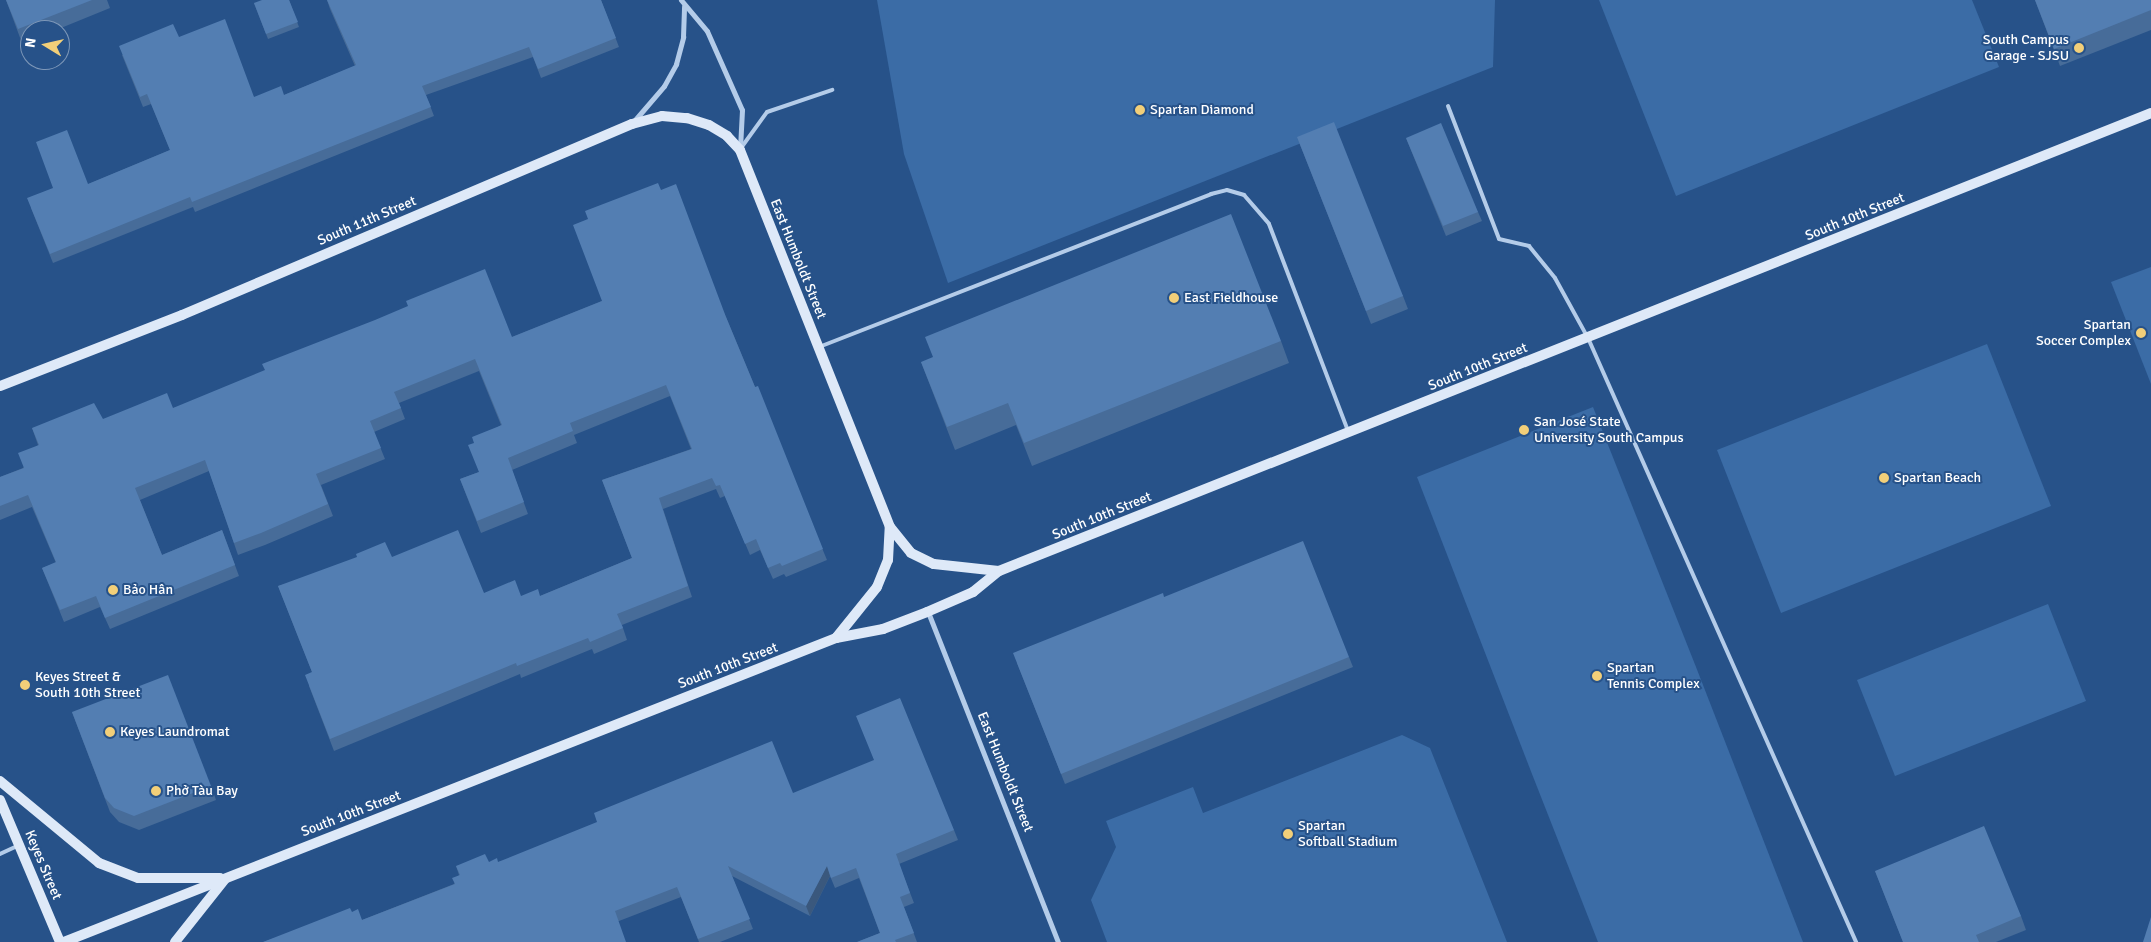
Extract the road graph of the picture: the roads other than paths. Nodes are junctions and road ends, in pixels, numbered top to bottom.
1 (681, 0) edge
2 (684, 6) junction
3 (832, 90) dead end
4 (1448, 106) dead end
5 (2151, 113) edge
6 (632, 124) junction
7 (740, 150) junction
8 (1588, 338) junction
9 (819, 347) junction
10 (0, 386) edge
11 (1349, 433) junction
12 (890, 527) junction
13 (999, 571) junction
14 (927, 612) junction
15 (836, 638) junction
16 (0, 781) edge
17 (0, 800) edge
18 (19, 845) junction
19 (0, 854) edge
20 (226, 878) junction
21 (60, 942) edge
22 (64, 942) edge
23 (174, 942) edge
24 (1058, 942) edge
25 (1856, 942) edge

1 - 2 street, East Humboldt Street
2 - 6 street, East Humboldt Street
2 - 7 street, East Humboldt Street
3 - 7 lane
4 - 8 lane
5 - 8 main road, South 10th Street
6 - 7 main road, South 11th Street
6 - 10 main road, South 11th Street
7 - 9 main road, East Humboldt Street
8 - 11 main road, South 10th Street
8 - 25 lane
9 - 11 lane
9 - 12 main road, East Humboldt Street
11 - 13 main road, South 10th Street
12 - 13 main road, East Humboldt Street
12 - 15 main road, East Humboldt Street
13 - 14 main road, South 10th Street
14 - 15 main road, South 10th Street
14 - 24 street, East Humboldt Street
15 - 20 main road, South 10th Street
16 - 20 main road
17 - 18 main road, Keyes Street
18 - 19 lane
18 - 21 main road, Keyes Street
20 - 22 main road, South 10th Street
20 - 23 main road

